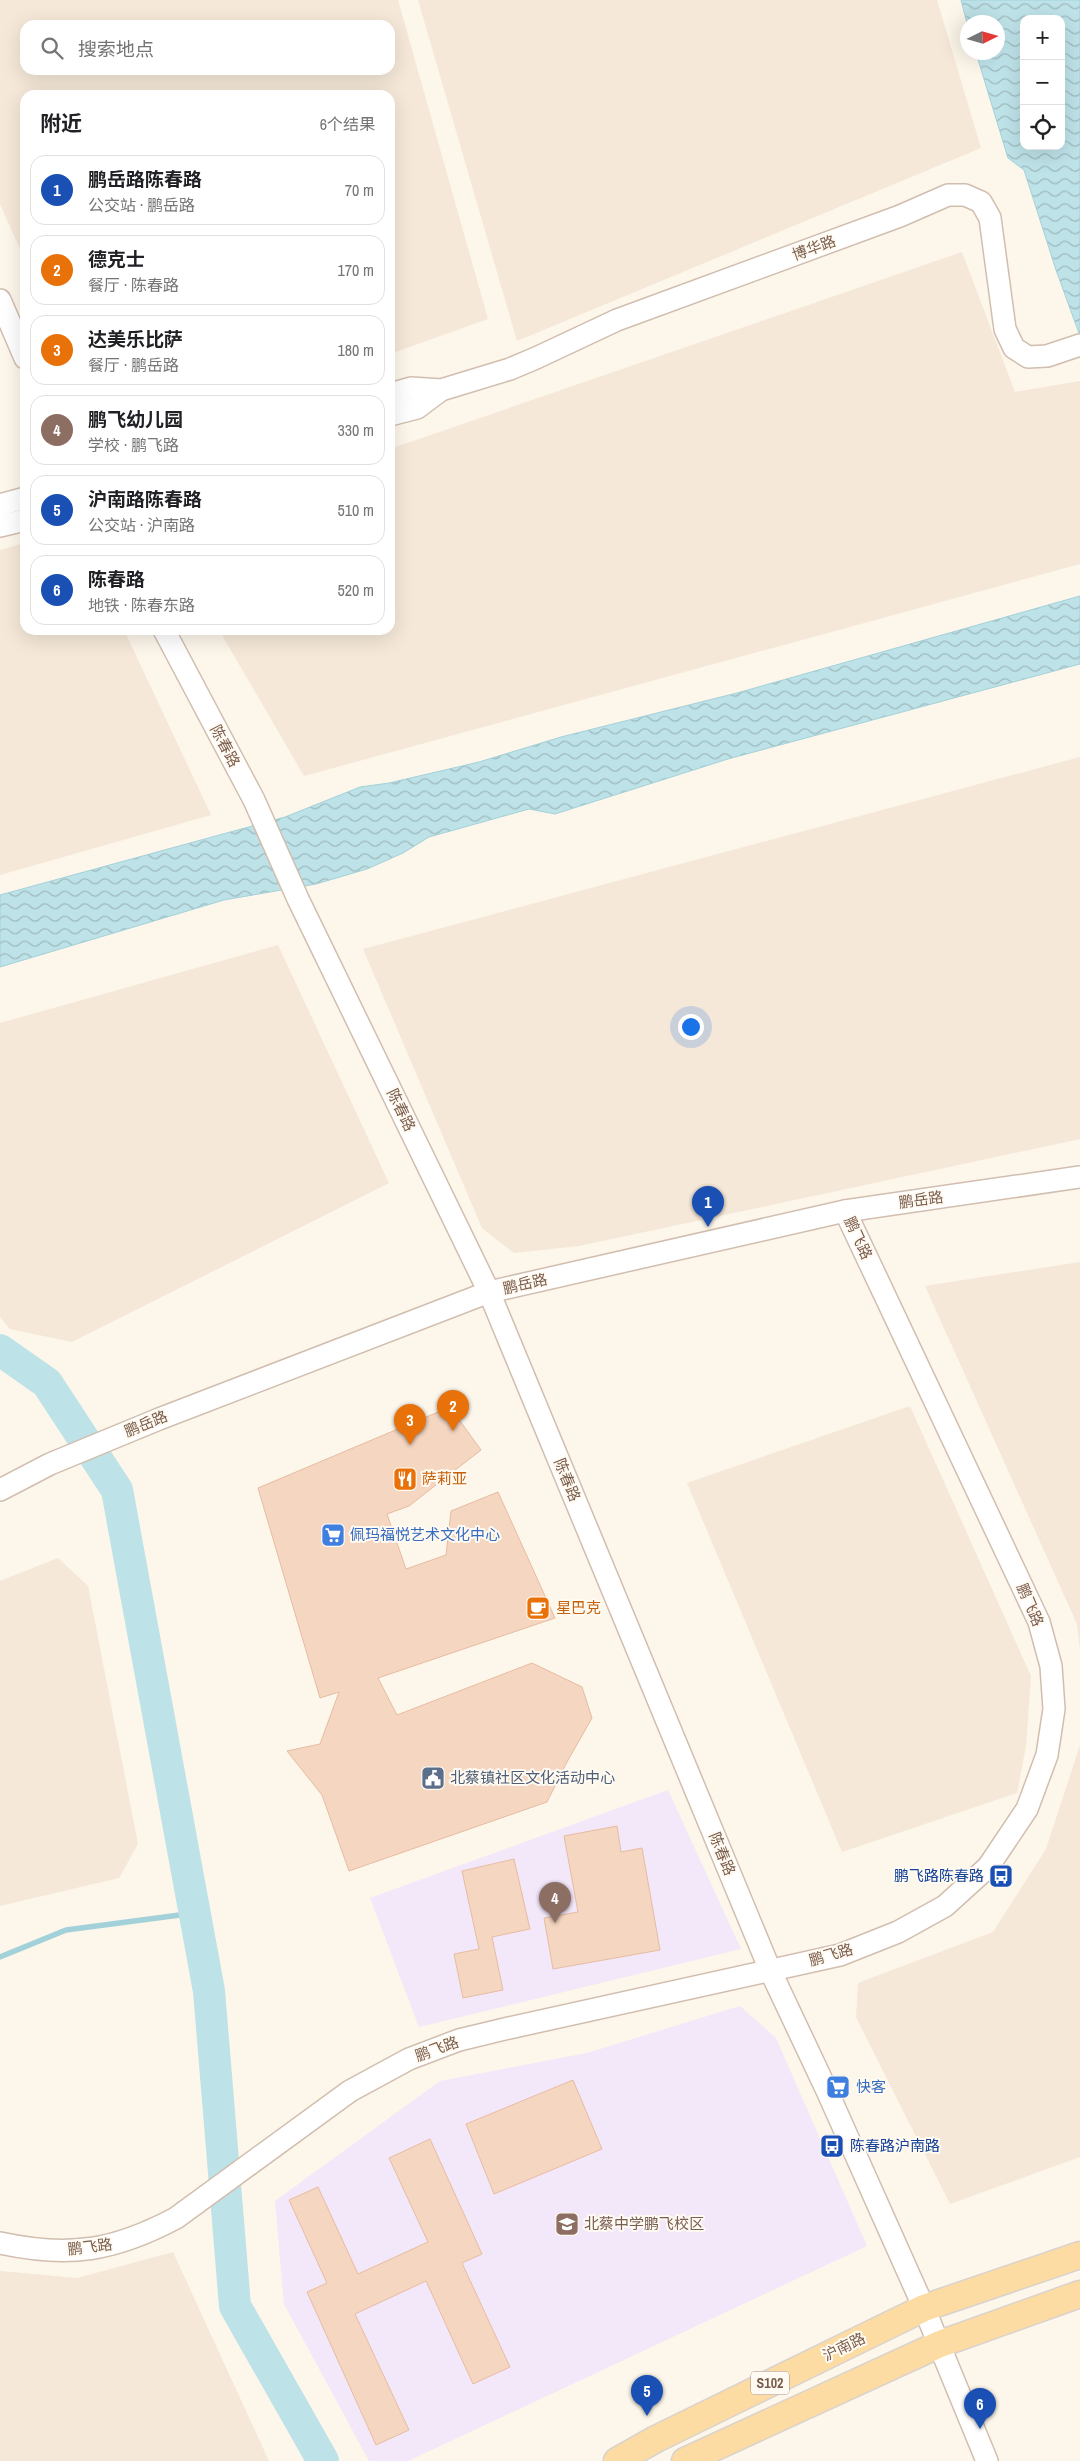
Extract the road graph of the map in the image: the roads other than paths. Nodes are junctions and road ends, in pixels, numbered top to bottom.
1 (1, 304) edge
2 (1080, 346) edge
3 (20, 347) edge
4 (441, 390) junction
5 (395, 393) edge
6 (395, 414) edge
7 (20, 499) edge
8 (0, 505) edge
9 (20, 521) edge
10 (0, 526) edge
11 (167, 635) edge
12 (1080, 1177) edge
13 (845, 1210) junction
14 (489, 1292) junction
15 (0, 1490) edge
16 (770, 1970) junction
17 (0, 2243) edge
18 (1080, 2255) edge
19 (1080, 2294) edge
20 (924, 2308) junction
21 (940, 2344) junction
22 (617, 2461) edge
23 (685, 2461) edge
24 (987, 2461) edge

1 - 3 street
2 - 4 street, 博华路
4 - 5 street, 博华路
4 - 6 street, 博华路
7 - 8 street
9 - 10 street
11 - 14 street, 陈春路
12 - 13 street, 鹏岳路
13 - 14 street, 鹏岳路
13 - 16 street, 鹏飞路
14 - 15 street, 鹏岳路
14 - 16 street, 陈春路
16 - 17 street, 鹏飞路
16 - 20 street, 陈春路
18 - 20 main road, 沪南路 / S102
19 - 21 main road, S102
20 - 21 street, 陈春路
20 - 22 main road, 沪南路 / S102
21 - 23 main road, S102
21 - 24 street, 陈春路

